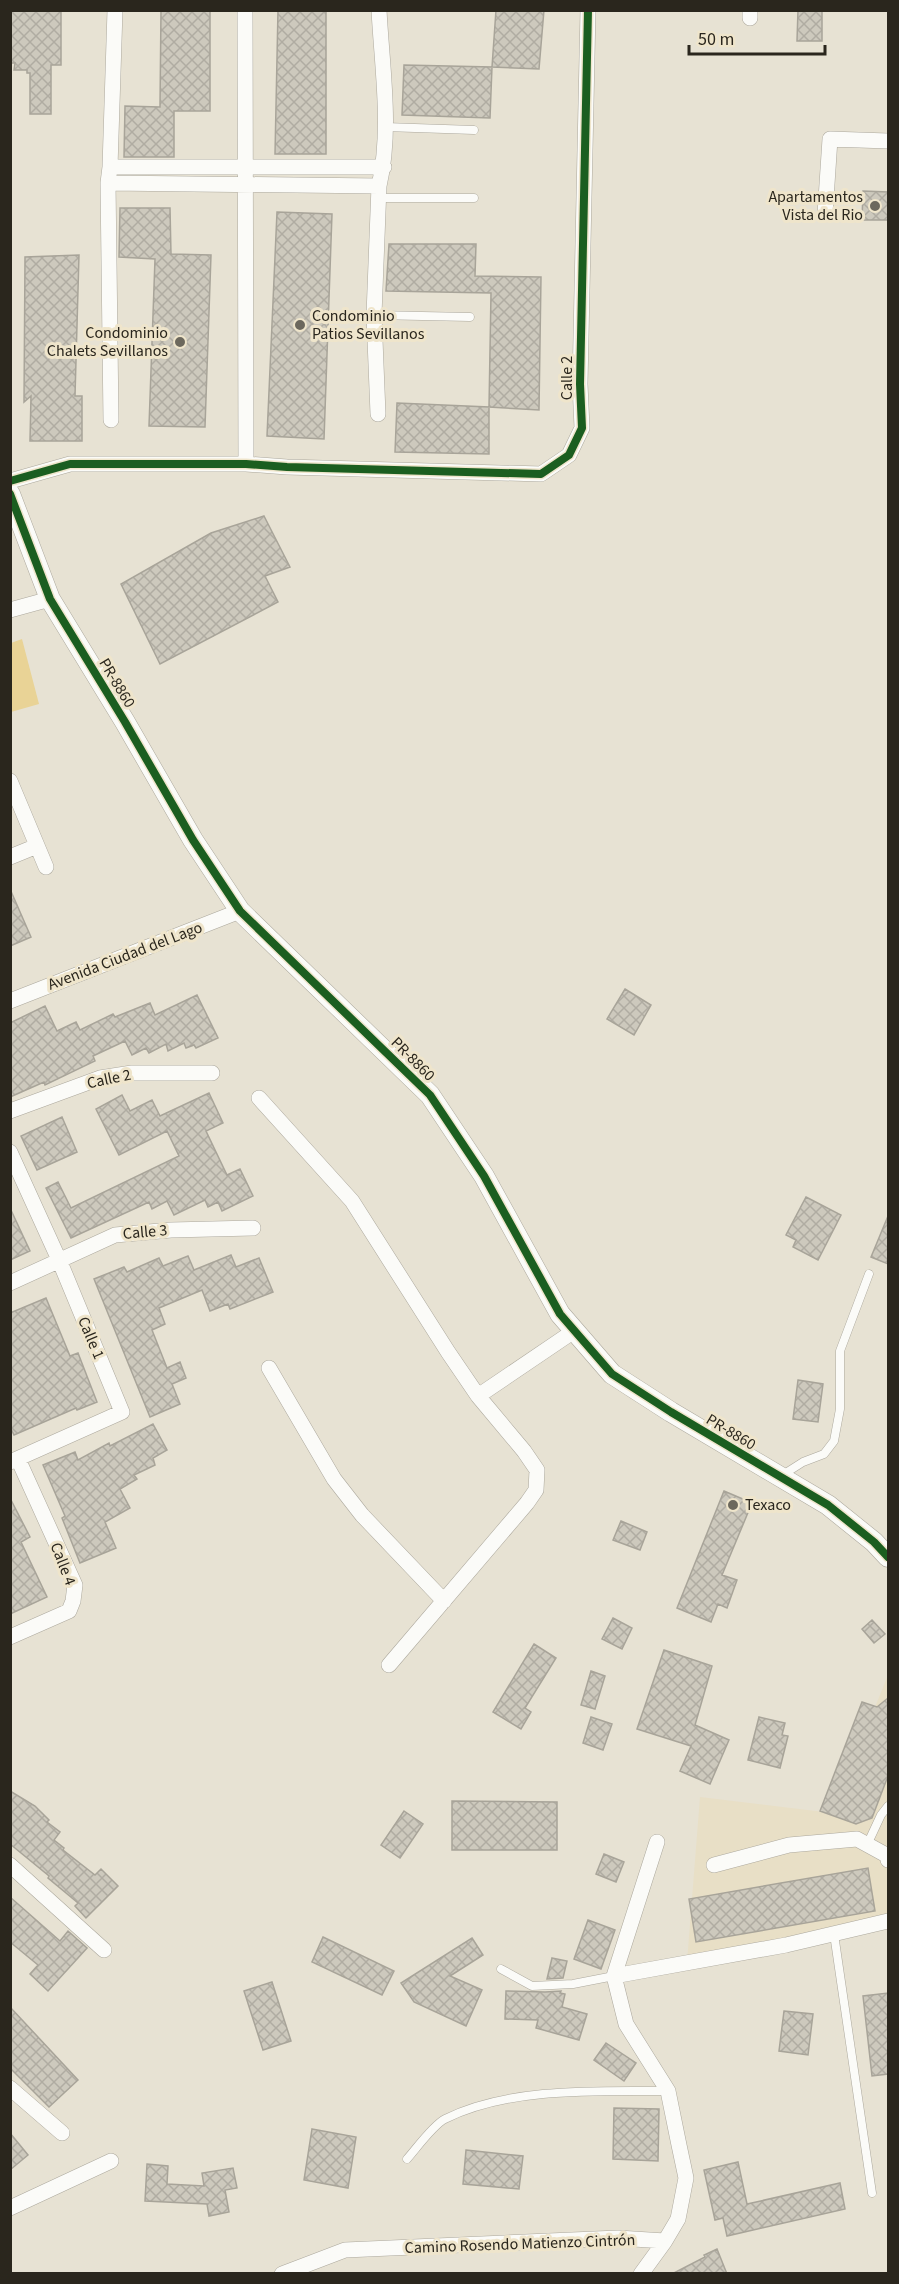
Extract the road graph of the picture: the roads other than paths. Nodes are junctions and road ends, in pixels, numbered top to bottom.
1 (115, 10) edge
2 (245, 10) edge
3 (379, 10) edge
4 (588, 10) edge
5 (384, 127) junction
6 (474, 130) dead end
7 (888, 141) edge
8 (244, 166) junction
9 (110, 167) junction
10 (384, 167) junction
11 (108, 183) junction
12 (245, 183) junction
13 (379, 192) junction
14 (474, 198) dead end
15 (825, 214) dead end
16 (374, 315) junction
17 (470, 317) dead end
18 (378, 414) dead end
19 (111, 420) dead end
20 (246, 464) junction
21 (10, 481) edge
22 (10, 494) edge
23 (50, 599) junction
24 (10, 610) edge
25 (10, 781) edge
26 (37, 846) junction
27 (10, 857) edge
28 (46, 867) dead end
29 (240, 911) junction
30 (10, 1001) edge
31 (212, 1073) dead end
32 (260, 1098) dead end
33 (10, 1111) edge
34 (10, 1152) edge
35 (253, 1228) dead end
36 (60, 1262) junction
37 (869, 1274) dead end
38 (10, 1283) edge
39 (574, 1331) junction
40 (269, 1368) dead end
41 (478, 1396) junction
42 (14, 1460) edge
43 (780, 1476) junction
44 (888, 1557) edge
45 (444, 1600) junction
46 (10, 1637) edge
47 (389, 1665) dead end
48 (888, 1806) edge
49 (657, 1842) dead end
50 (867, 1845) junction
51 (888, 1860) edge
52 (10, 1865) edge
53 (714, 1865) dead end
54 (888, 1921) edge
55 (834, 1934) junction
56 (104, 1950) dead end
57 (501, 1969) dead end
58 (614, 1976) junction
59 (10, 2088) edge
60 (668, 2091) junction
61 (62, 2133) dead end
62 (407, 2159) dead end
63 (111, 2161) dead end
64 (872, 2193) dead end
65 (10, 2208) edge
66 (665, 2241) junction
67 (282, 2274) edge
68 (641, 2274) edge

1 - 9 street
2 - 8 street
3 - 5 street
4 - 20 street, Calle 2
5 - 6 lane
5 - 10 street
7 - 15 street
8 - 9 street
8 - 10 street
8 - 12 street
9 - 11 street
10 - 13 street
11 - 12 street
11 - 19 street
12 - 13 street
12 - 20 street
13 - 14 lane
13 - 16 street
16 - 17 lane
16 - 18 street
20 - 21 street, Calle 2
22 - 23 street, PR-8860 / PR-8860
23 - 24 street
23 - 29 street, PR-8860 / PR-8860
25 - 26 street
26 - 27 street
26 - 28 street
29 - 30 street, Avenida Ciudad del Lago
29 - 39 street, PR-8860 / PR-8860
31 - 33 street, Calle 2
32 - 41 street
34 - 36 street, Calle 1
35 - 36 street, Calle 3
36 - 38 street, Calle 3
36 - 42 street, Calle 1
37 - 43 lane
39 - 41 street
39 - 43 street, PR-8860 / PR-8860
40 - 45 street
41 - 45 street
42 - 46 street, Calle 4
43 - 44 street, PR-8860 / PR-8860
45 - 47 street
48 - 50 lane
49 - 58 street
50 - 51 street
50 - 53 street
52 - 56 street
54 - 55 street
55 - 58 street
55 - 64 lane
57 - 58 lane
58 - 60 street
59 - 61 street
60 - 62 lane
60 - 66 street
63 - 65 street
66 - 67 street, Camino Rosendo Matienzo Cintrón
66 - 68 street

